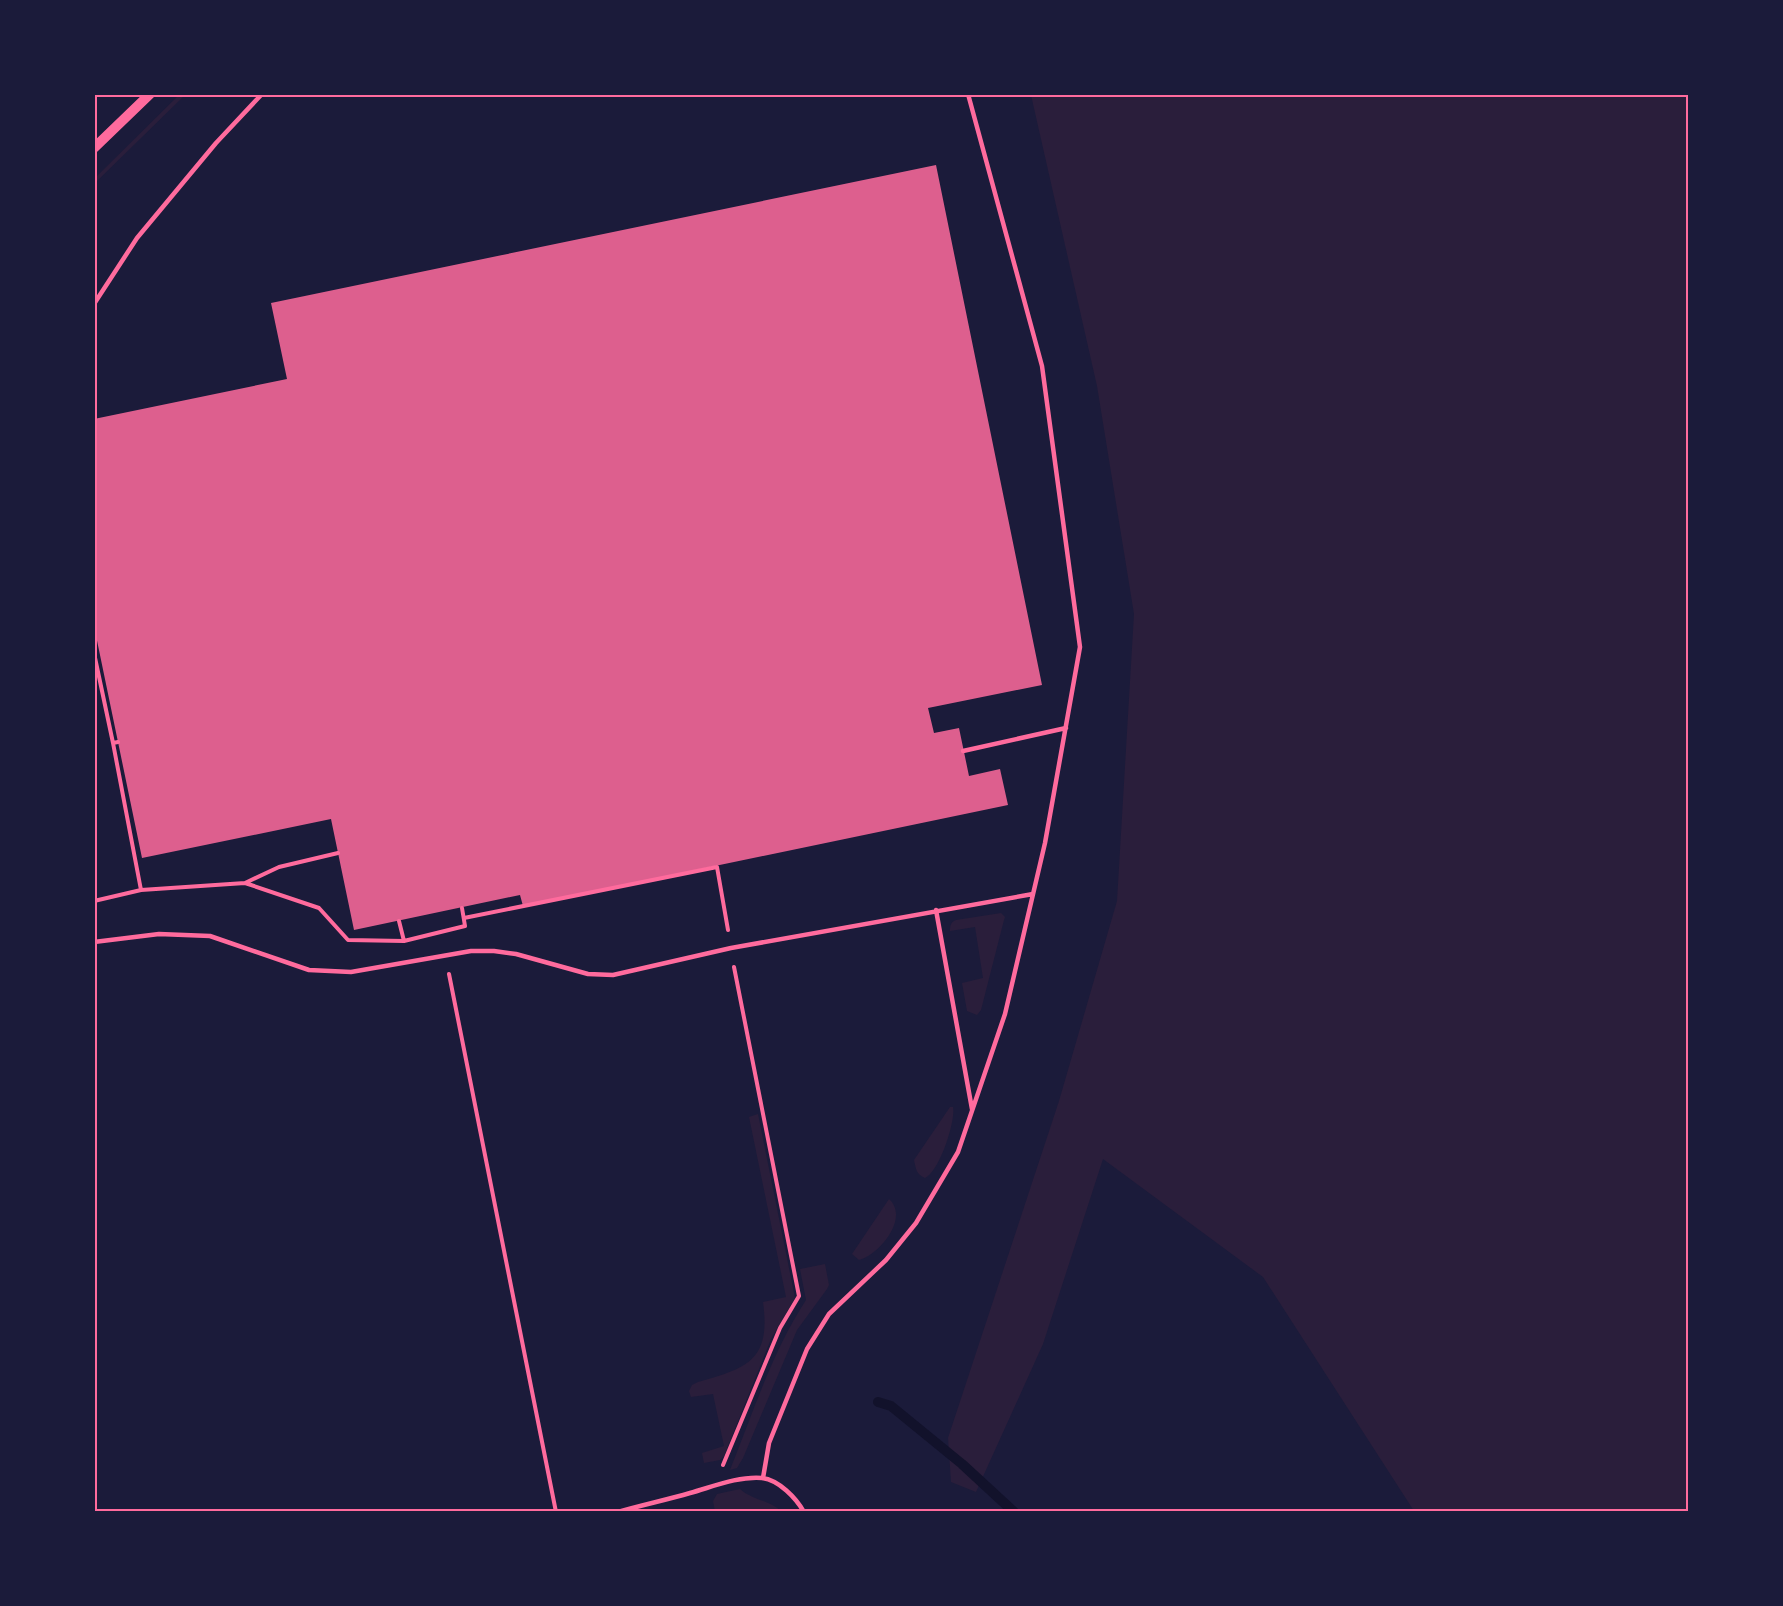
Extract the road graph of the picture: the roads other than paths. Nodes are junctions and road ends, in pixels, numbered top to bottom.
1 (150, 94) edge
2 (262, 94) edge
3 (968, 94) edge
4 (94, 148) edge
5 (94, 304) edge
6 (1066, 728) junction
7 (963, 751) dead end
8 (1033, 894) junction
9 (936, 910) junction
10 (94, 942) edge
11 (972, 1112) junction
12 (764, 1478) junction
13 (618, 1512) edge
14 (804, 1512) edge

1 - 4 street
2 - 5 lane
3 - 6 lane
6 - 7 lane
6 - 8 lane
8 - 9 lane
8 - 11 lane
9 - 10 lane
9 - 11 lane
11 - 12 lane
12 - 13 lane
12 - 14 lane

